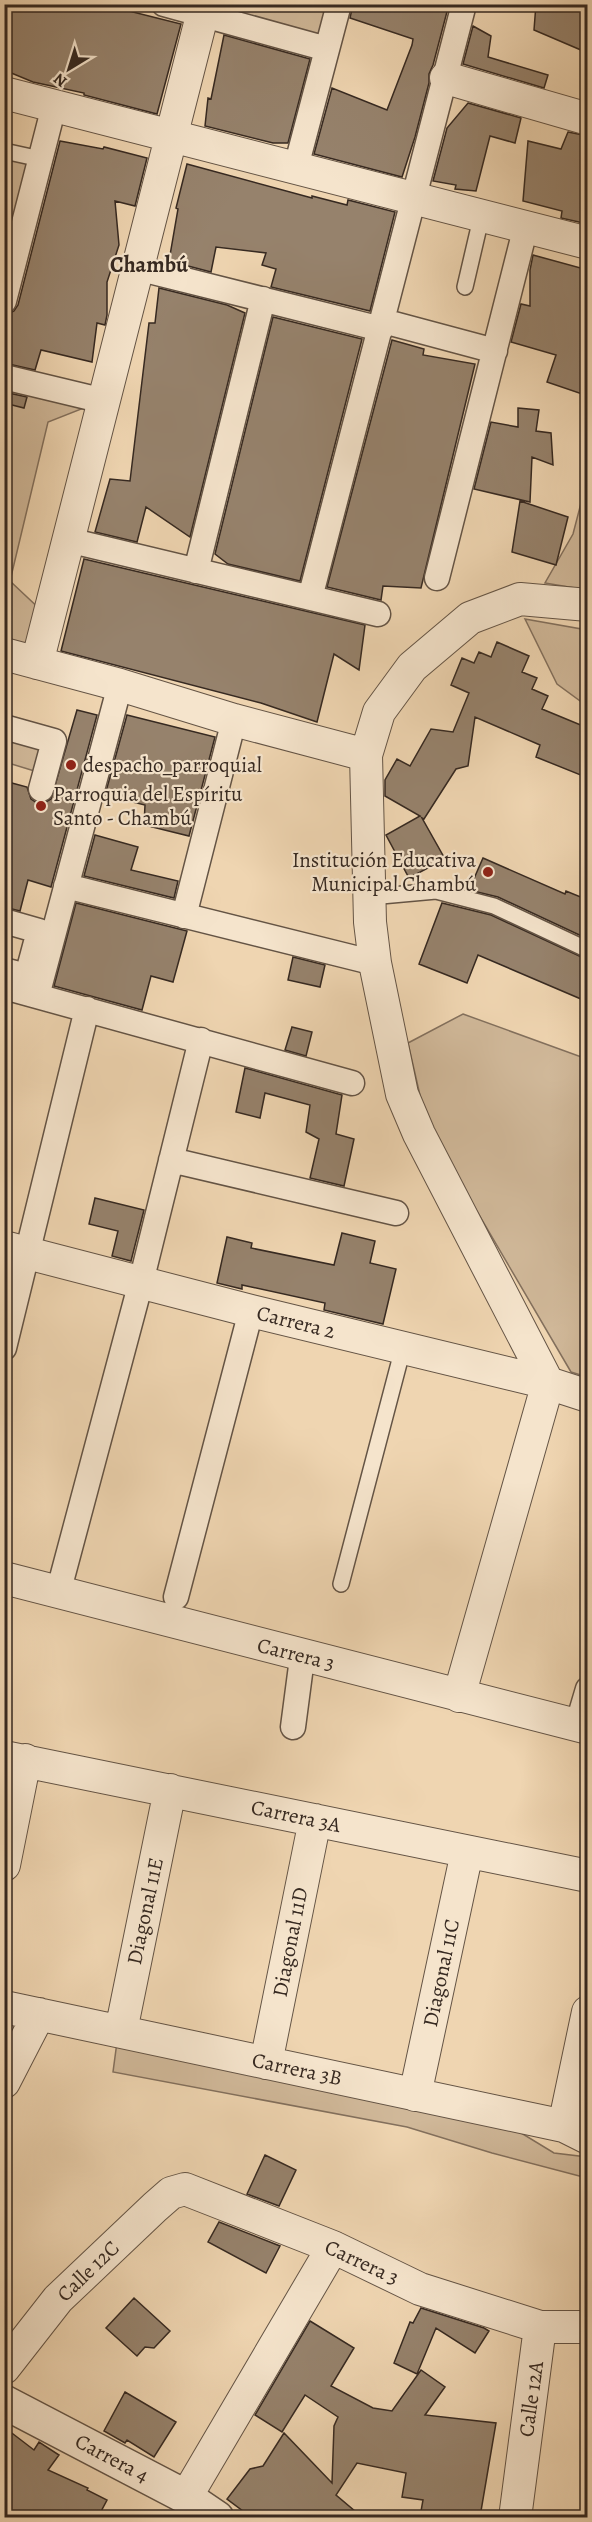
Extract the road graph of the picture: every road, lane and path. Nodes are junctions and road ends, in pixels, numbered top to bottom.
1 (164, 4) edge
2 (339, 4) edge
3 (464, 4) edge
4 (203, 10) edge
5 (327, 48) junction
6 (446, 78) junction
7 (4, 93) edge
8 (54, 106) junction
9 (588, 119) edge
10 (171, 135) junction
11 (4, 151) edge
12 (36, 158) dead end
13 (296, 167) junction
14 (416, 197) junction
15 (482, 214) junction
16 (526, 226) junction
17 (588, 243) edge
18 (138, 268) junction
19 (465, 287) dead end
20 (263, 299) junction
21 (4, 301) edge
22 (382, 325) junction
23 (495, 351) junction
24 (4, 377) edge
25 (104, 401) junction
26 (68, 540) junction
27 (196, 571) junction
28 (437, 578) dead end
29 (310, 598) junction
30 (588, 605) edge
31 (378, 614) dead end
32 (4, 654) edge
33 (37, 663) junction
34 (120, 685) junction
35 (234, 720) junction
36 (4, 727) edge
37 (366, 755) junction
38 (41, 789) dead end
39 (66, 886) junction
40 (370, 897) junction
41 (184, 916) junction
42 (4, 921) edge
43 (588, 950) edge
44 (375, 963) junction
45 (4, 970) edge
46 (4, 987) edge
47 (37, 996) junction
48 (87, 1010) junction
49 (201, 1040) junction
50 (352, 1083) dead end
51 (171, 1160) junction
52 (396, 1213) dead end
53 (16, 1250) edge
54 (141, 1282) junction
55 (251, 1311) junction
56 (4, 1348) edge
57 (403, 1348) junction
58 (548, 1383) junction
59 (588, 1396) edge
60 (4, 1578) edge
61 (341, 1584) dead end
62 (58, 1593) junction
63 (176, 1597) dead end
64 (301, 1666) dead end
65 (588, 1689) edge
66 (459, 1695) junction
67 (293, 1727) dead end
68 (582, 1727) edge
69 (15, 1759) edge
70 (170, 1790) junction
71 (315, 1820) junction
72 (467, 1852) junction
73 (4, 1864) edge
74 (588, 1876) edge
75 (4, 2007) edge
76 (588, 2012) edge
77 (39, 2014) junction
78 (121, 2031) junction
79 (266, 2063) junction
80 (4, 2082) edge
81 (415, 2095) junction
82 (576, 2132) edge
83 (185, 2189) joint
84 (333, 2247) junction
85 (540, 2327) junction
86 (588, 2327) edge
87 (4, 2368) edge
88 (4, 2402) edge
89 (186, 2498) junction
90 (217, 2517) edge
91 (515, 2517) edge

1 - 4 street
2 - 5 street
3 - 6 street
4 - 5 street
4 - 10 street
5 - 13 street
6 - 9 street
6 - 14 street
7 - 8 street
8 - 10 street
8 - 21 street
10 - 13 street
10 - 18 street
11 - 12 lane
13 - 14 street
14 - 15 street
14 - 22 street
15 - 16 street
15 - 19 lane
16 - 17 street
16 - 23 street
18 - 20 street
18 - 25 street
20 - 22 street
20 - 27 street
22 - 23 street
22 - 29 street
23 - 28 street
24 - 25 street
25 - 26 street
26 - 27 street
26 - 33 street
27 - 29 street
29 - 31 street
30 - 37 street
32 - 33 street
33 - 34 street
34 - 35 street
34 - 39 street
35 - 37 street
35 - 41 street
36 - 38 street
37 - 40 street
39 - 41 street
39 - 47 street
40 - 43 lane
40 - 44 street
41 - 44 street
42 - 45 street
44 - 58 street
46 - 47 street
47 - 48 street
48 - 49 street
48 - 53 street
49 - 50 street
49 - 51 street
51 - 52 street
51 - 54 street
53 - 54 street, Carrera 2
53 - 56 street
54 - 55 street, Carrera 2
54 - 62 street
55 - 57 street, Carrera 2
55 - 63 street
57 - 58 street, Carrera 2
57 - 61 lane
58 - 59 street, Carrera 2
58 - 66 street
60 - 62 street, Carrera 3
62 - 66 street, Carrera 3
64 - 67 street
65 - 68 street
66 - 68 street, Carrera 3
69 - 70 street, Carrera 3A
69 - 73 street
70 - 71 street, Carrera 3A
70 - 78 street, Diagonal 11E
71 - 72 street, Carrera 3A
71 - 79 street, Diagonal 11D
72 - 74 street, Carrera 3A
72 - 81 street, Diagonal 11C
75 - 77 street, Carrera 3B
76 - 82 street
77 - 78 street, Carrera 3B
77 - 80 street
78 - 79 street, Carrera 3B
79 - 81 street, Carrera 3B
81 - 82 street, Carrera 3B
83 - 84 street, Carrera 3
83 - 87 street, Calle 12C
84 - 85 street, Carrera 3
84 - 89 street
85 - 86 street
85 - 91 street, Calle 12A
88 - 89 street, Carrera 4
89 - 90 street, Carrera 4

